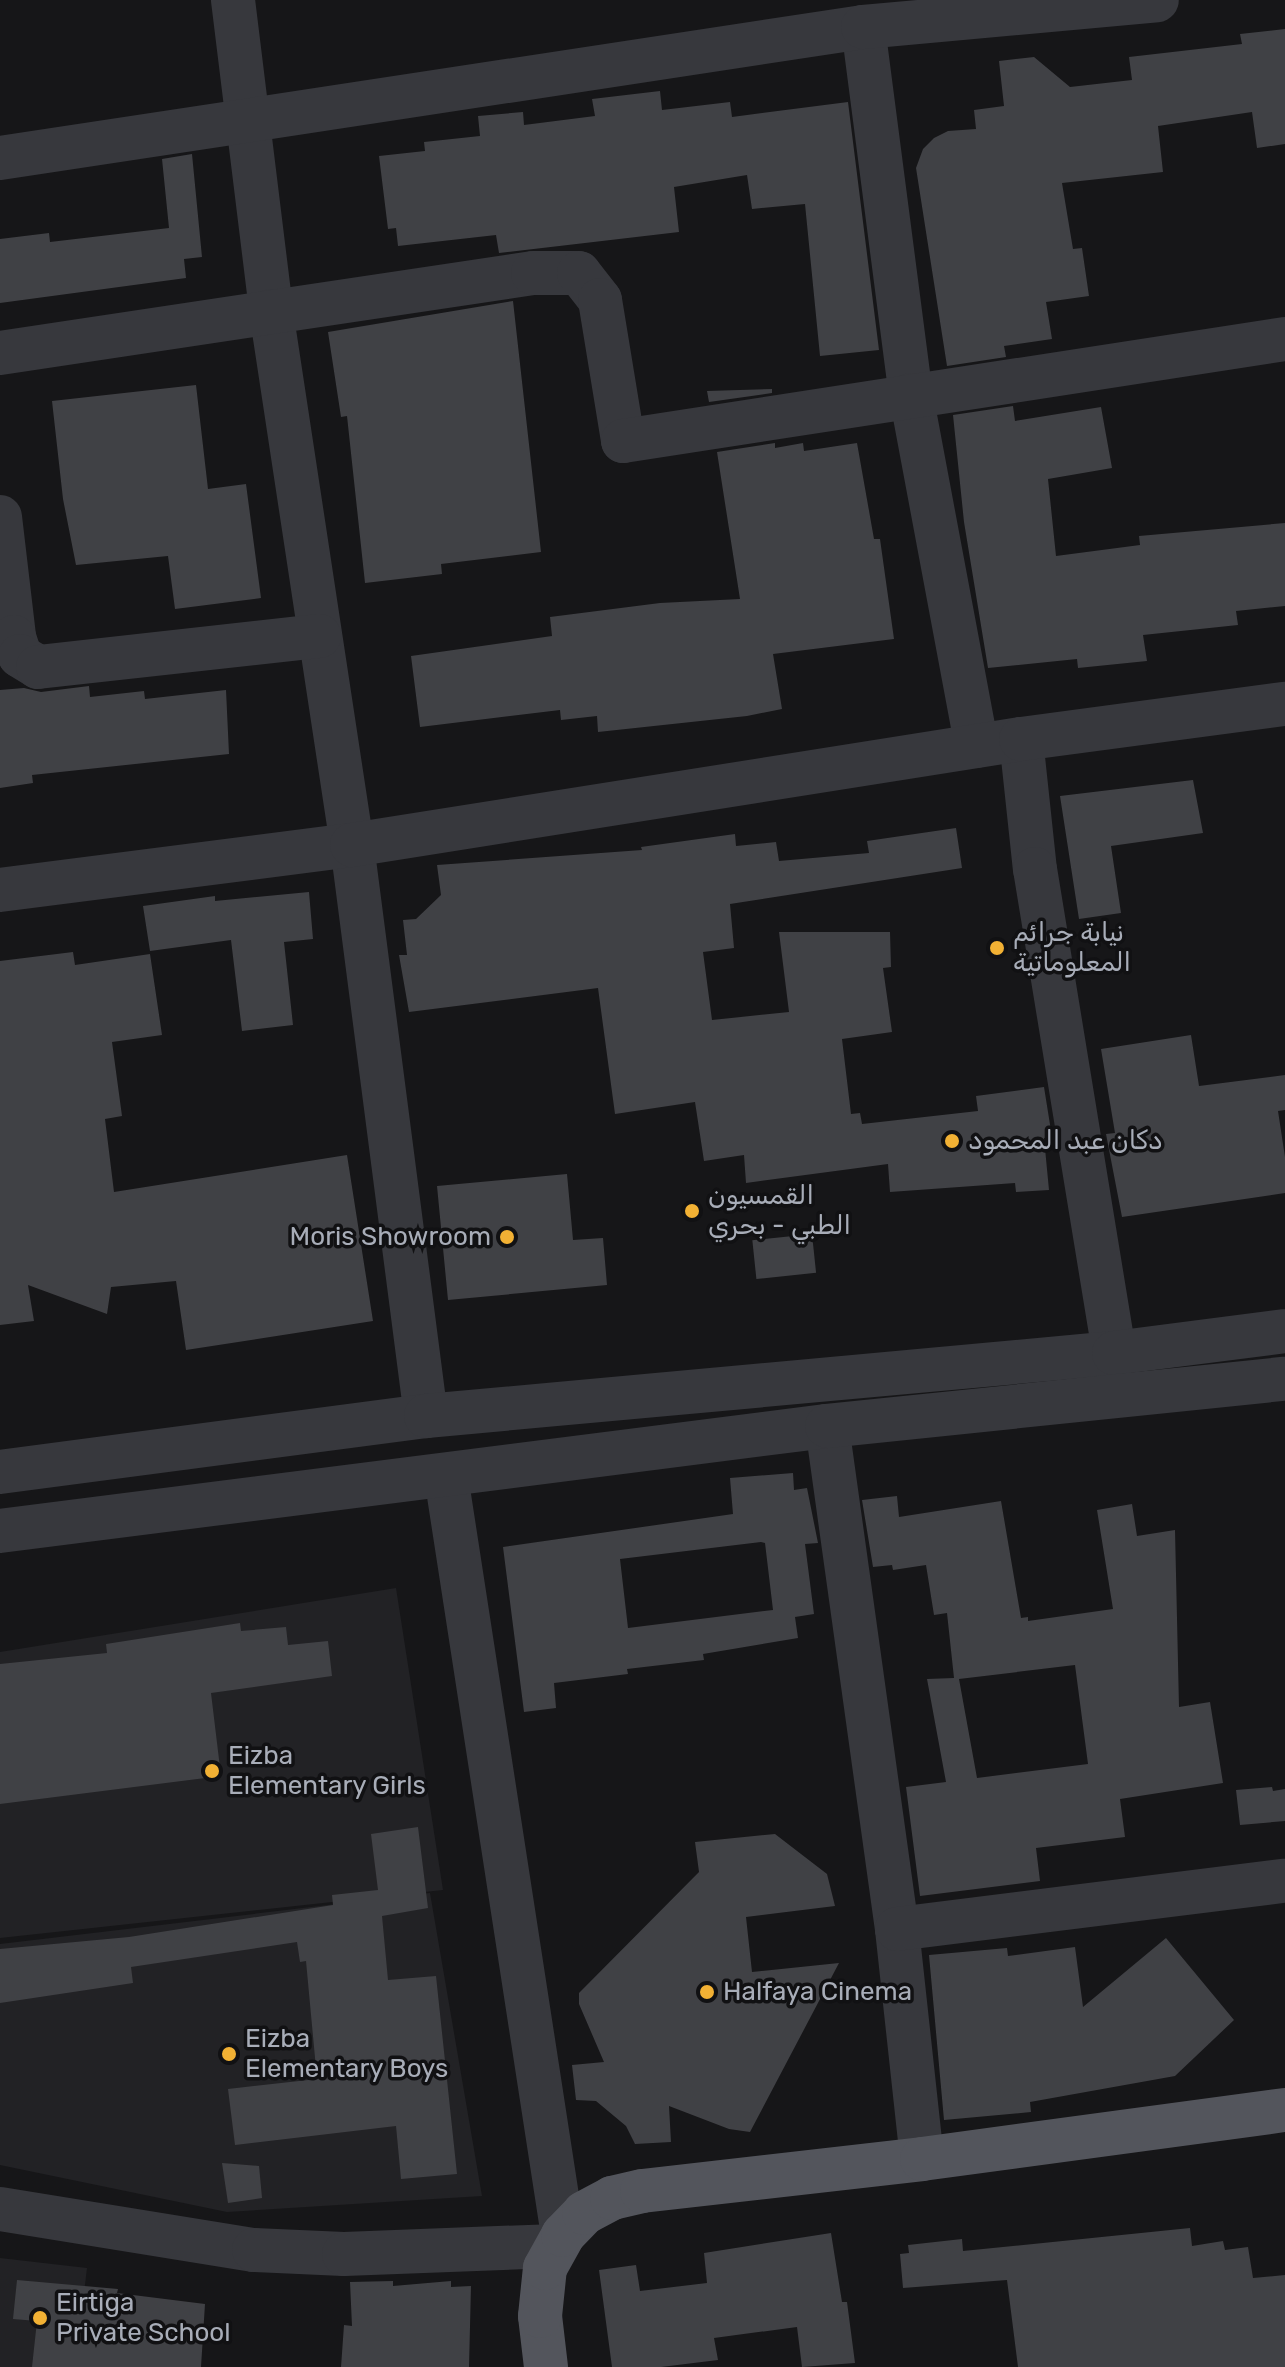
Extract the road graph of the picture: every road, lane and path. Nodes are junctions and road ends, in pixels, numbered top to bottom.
1 (233, 0) edge
2 (1157, 0) edge
3 (863, 27) junction
4 (250, 122) junction
5 (0, 158) edge
6 (271, 311) junction
7 (1285, 339) edge
8 (0, 353) edge
9 (911, 395) junction
10 (0, 520) edge
11 (319, 636) junction
12 (1285, 704) edge
13 (1021, 739) junction
14 (977, 746) junction
15 (352, 845) junction
16 (0, 890) edge
17 (1285, 1331) edge
18 (1114, 1353) junction
19 (1285, 1379) edge
20 (426, 1416) junction
21 (827, 1426) junction
22 (0, 1472) edge
23 (446, 1476) junction
24 (0, 1531) edge
25 (1285, 1881) edge
26 (897, 1929) junction
27 (1285, 2110) edge
28 (922, 2159) junction
29 (0, 2209) edge
30 (559, 2240) junction
31 (546, 2367) edge

1 - 4 street
2 - 3 street
3 - 4 street
3 - 9 street
4 - 5 street
4 - 6 street
6 - 8 street
6 - 9 street
6 - 11 street
7 - 9 street
9 - 14 street
10 - 11 street
11 - 15 street
12 - 13 street
13 - 14 street
13 - 18 street
14 - 15 street
15 - 16 street
15 - 20 street
17 - 18 street
18 - 20 street
19 - 21 street
20 - 22 street
21 - 23 street
21 - 26 street
23 - 24 street
23 - 30 street
25 - 26 street
26 - 28 street
27 - 28 main road
28 - 30 main road
29 - 30 street
30 - 31 main road

